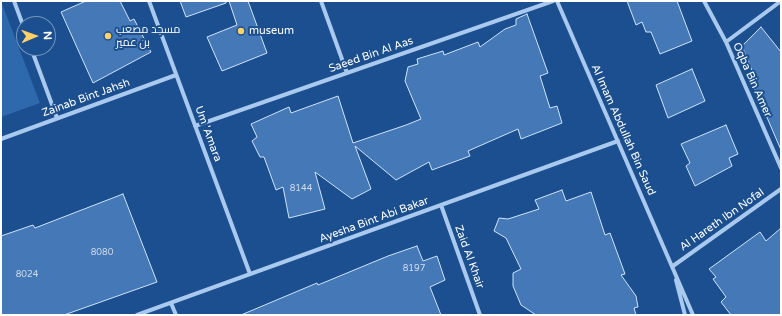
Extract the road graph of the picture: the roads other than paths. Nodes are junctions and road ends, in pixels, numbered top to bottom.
1 (14, 1) edge
2 (149, 1) edge
3 (321, 1) edge
4 (553, 1) edge
5 (557, 1) edge
6 (704, 1) edge
7 (781, 1) edge
8 (20, 16) edge
9 (726, 42) junction
10 (34, 56) edge
11 (347, 73) junction
12 (176, 75) junction
13 (57, 118) junction
14 (195, 126) junction
15 (1, 139) edge
16 (618, 141) junction
17 (781, 168) edge
18 (781, 189) edge
19 (441, 205) junction
20 (673, 266) junction
21 (250, 274) junction
22 (172, 303) junction
23 (137, 315) edge
24 (176, 315) edge
25 (480, 315) edge
26 (685, 315) edge
27 (693, 315) edge

1 - 8 street
2 - 12 street, Um 'Amara
3 - 11 street
4 - 11 street, Saeed Bin Al Aas
5 - 16 street, Al Imam Abdullah Bin Saud
6 - 9 street, Oqba Bin Amer
7 - 9 street
9 - 17 street, Oqba Bin Amer
10 - 13 street
11 - 14 street, Saeed Bin Al Aas
12 - 13 street, Zainab Bint Jahsh
12 - 14 street, Um 'Amara
13 - 15 street, Zainab Bint Jahsh
14 - 21 street, Um 'Amara
16 - 19 street, Ayesha Bint Abi Bakar
16 - 20 street, Al Imam Abdullah Bin Saud
18 - 20 street, Al Hareth Ibn Nofal
19 - 21 street, Ayesha Bint Abi Bakar
19 - 25 street, Zaid Al Khair
20 - 26 street, Al Imam Abdullah Bin Saud
20 - 27 street, Al Imam Abdullah Bin Saud
21 - 22 street, Ayesha Bint Abi Bakar
22 - 23 street, Ayesha Bint Abi Bakar
22 - 24 street

